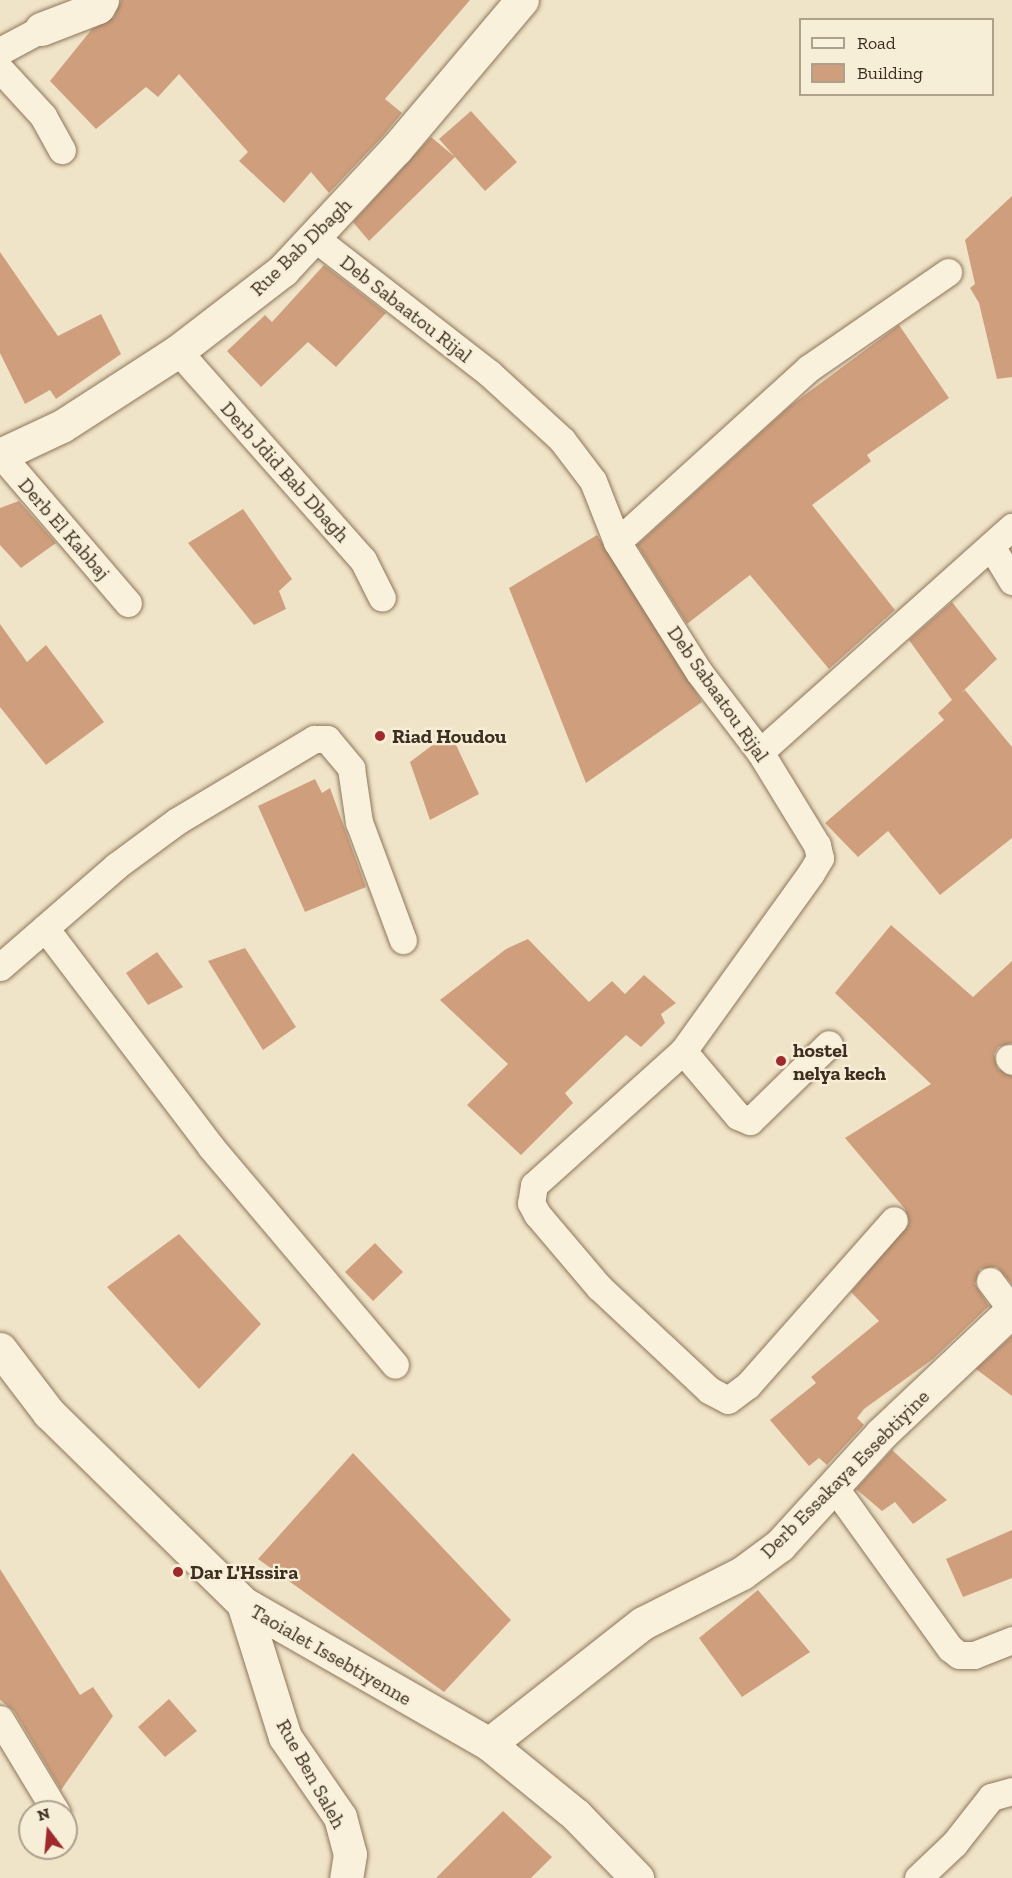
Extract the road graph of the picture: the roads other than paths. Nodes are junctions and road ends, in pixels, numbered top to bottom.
1 (102, 0) edge
2 (522, 0) edge
3 (41, 29) joint
4 (0, 51) edge
5 (0, 69) edge
6 (62, 150) dead end
7 (315, 238) junction
8 (948, 272) dead end
9 (178, 351) junction
10 (0, 455) edge
11 (1012, 527) edge
12 (617, 542) junction
13 (991, 546) junction
14 (1012, 581) edge
15 (382, 598) dead end
16 (128, 603) dead end
17 (760, 752) junction
18 (45, 928) junction
19 (403, 940) dead end
20 (0, 967) edge
21 (829, 1044) dead end
22 (683, 1051) junction
23 (894, 1220) dead end
24 (990, 1281) dead end
25 (1012, 1310) edge
26 (0, 1349) edge
27 (395, 1365) dead end
28 (831, 1484) junction
29 (243, 1603) junction
30 (1012, 1640) edge
31 (0, 1719) edge
32 (489, 1744) junction
33 (1012, 1791) edge
34 (49, 1800) edge
35 (346, 1878) edge
36 (637, 1878) edge
37 (918, 1878) edge

1 - 3 street
2 - 7 street, Rue Bab Dbagh
3 - 4 lane
5 - 6 lane
7 - 9 street, Rue Bab Dbagh
7 - 12 lane, Deb Sabaatou Rijal
8 - 12 lane
9 - 10 street, Rue Bab Dbagh
9 - 15 lane, Derb Jdid Bab Dbagh
10 - 16 lane, Derb El Kabbaj
11 - 13 lane
12 - 17 lane, Deb Sabaatou Rijal
13 - 14 lane
13 - 17 lane
17 - 22 lane, Deb Sabaatou Rijal
18 - 19 lane
18 - 20 lane
18 - 27 lane
21 - 22 lane
22 - 23 lane, Deb Sabaatou Rijal
24 - 25 lane
25 - 28 street, Derb Essakaya Essebtiyine
26 - 29 street, Taoialet Issebtiyenne
28 - 30 lane
28 - 32 street, Derb Essakaya Essebtiyine
29 - 32 street, Taoialet Issebtiyenne
29 - 35 street, Rue Ben Saleh
31 - 34 lane
32 - 36 street, Taoialet Issebtiyenne
33 - 37 lane

